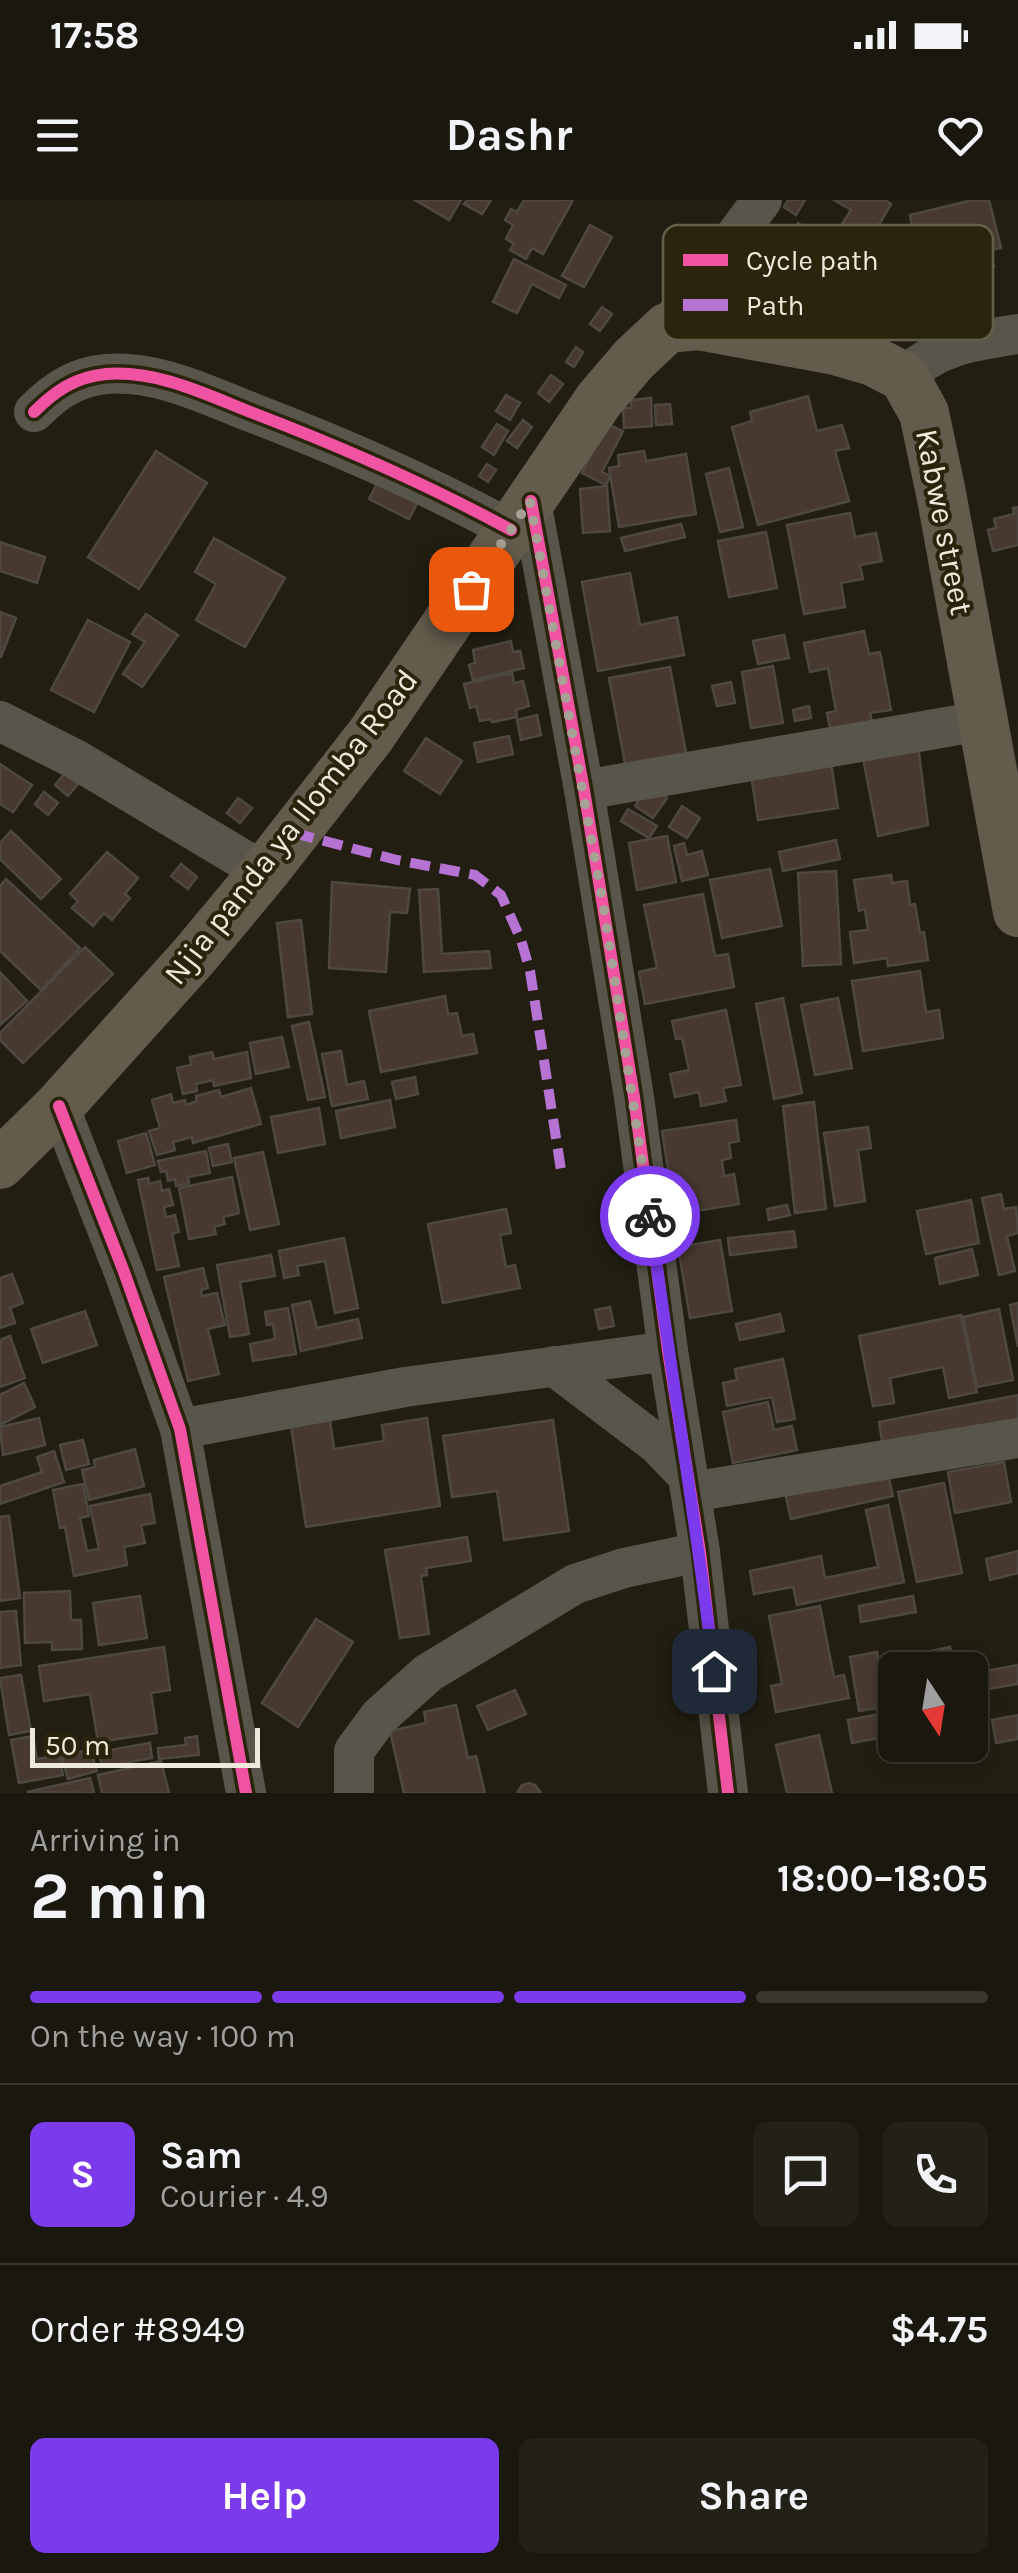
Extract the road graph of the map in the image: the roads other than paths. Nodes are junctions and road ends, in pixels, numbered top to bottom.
1 (762, 200) edge
2 (743, 225) edge
3 (663, 332) edge
4 (1018, 334) edge
5 (993, 338) edge
6 (780, 340) edge
7 (978, 340) edge
8 (904, 377) junction
9 (34, 412) dead end
10 (521, 516) junction
11 (982, 720) junction
12 (0, 722) edge
13 (584, 790) junction
14 (264, 872) junction
15 (1018, 912) edge
16 (58, 1106) junction
17 (0, 1164) edge
18 (668, 1351) junction
19 (554, 1366) junction
20 (180, 1429) junction
21 (1018, 1438) edge
22 (690, 1484) junction
23 (700, 1552) junction
24 (246, 1793) edge
25 (354, 1793) edge
26 (728, 1793) edge

1 - 2 street
3 - 10 main road, Njia panda ya Ilomba Road
4 - 5 street
6 - 8 main road
7 - 8 street
8 - 11 main road, Kabwe street
9 - 10 street
10 - 13 street
10 - 14 main road, Njia panda ya Ilomba Road
11 - 13 street
11 - 15 main road, Kabwe street
12 - 14 street
13 - 18 street
14 - 16 main road, Njia panda ya Ilomba Road
16 - 17 main road, Njia panda ya Ilomba Road
16 - 20 street
18 - 19 street
18 - 22 street
19 - 20 street
19 - 22 street
20 - 24 street
21 - 22 street
22 - 23 street
23 - 25 street
23 - 26 street

